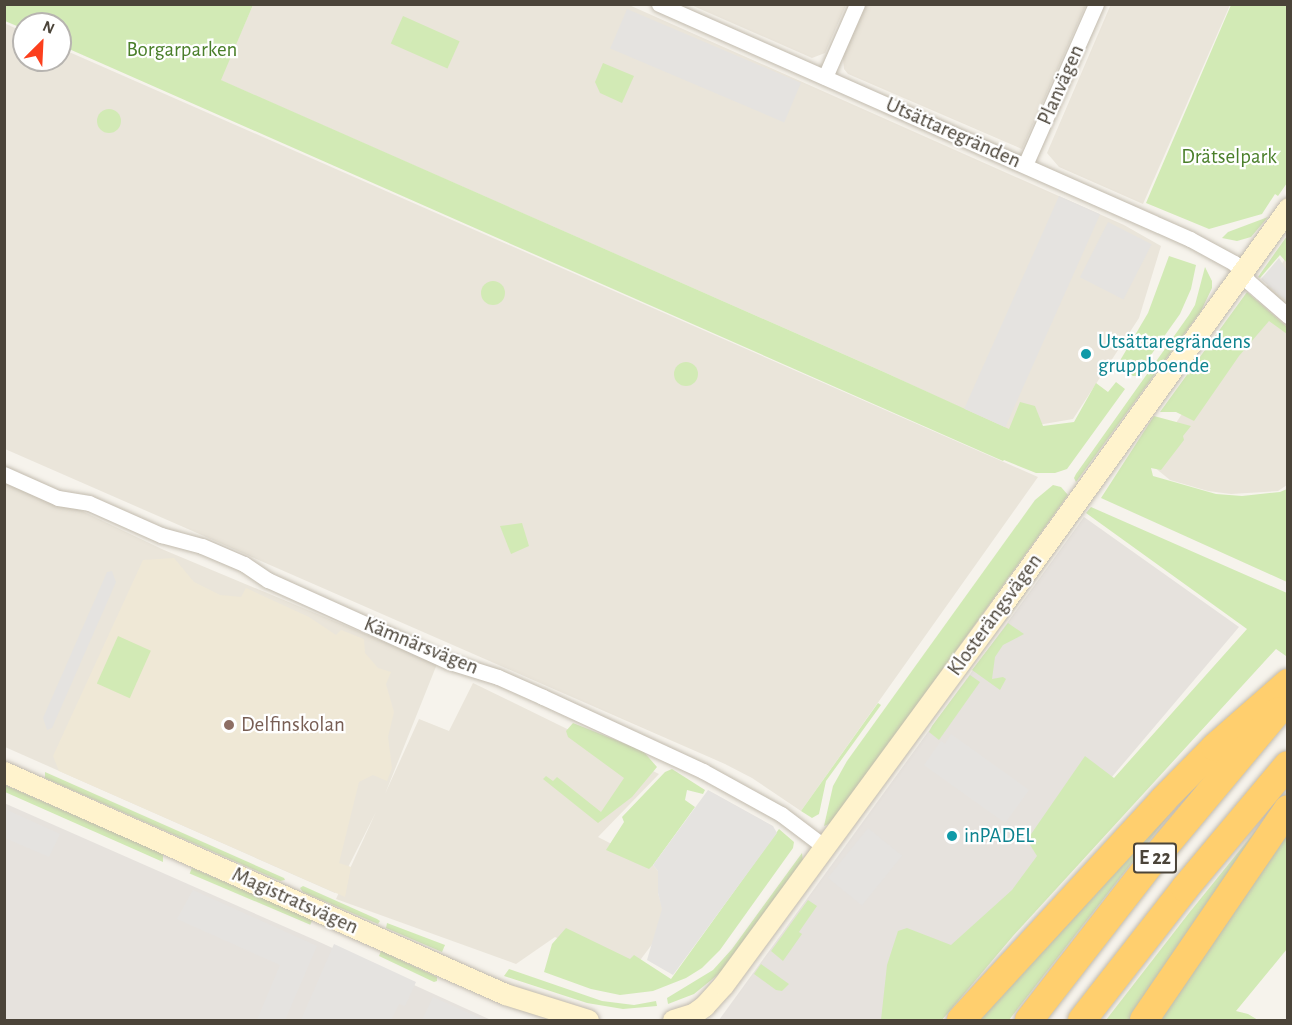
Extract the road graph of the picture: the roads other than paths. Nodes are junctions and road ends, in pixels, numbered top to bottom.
1 (658, 4) edge
2 (857, 4) edge
3 (1096, 4) edge
4 (825, 77) junction
5 (1025, 165) junction
6 (1287, 208) edge
7 (1242, 272) junction
8 (1287, 316) edge
9 (4, 474) edge
10 (1287, 683) edge
11 (1287, 700) edge
12 (1287, 765) edge
13 (4, 772) edge
14 (1287, 809) edge
15 (826, 848) junction
16 (588, 1020) edge
17 (673, 1020) edge
18 (961, 1020) edge
19 (1029, 1020) edge
20 (1082, 1020) edge
21 (1144, 1020) edge

1 - 4 street, Utsättaregränden
2 - 4 street
3 - 5 street, Planvägen
4 - 5 street, Utsättaregränden
5 - 7 street, Utsättaregränden
6 - 7 street, Klosterängsvägen
7 - 8 street, Utsättaregränden
7 - 15 street, Klosterängsvägen
9 - 15 street, Kämnärsvägen
10 - 18 highway
11 - 19 highway, E 22
12 - 20 highway, E 22
13 - 16 street, Magistratsvägen
14 - 21 highway
15 - 17 street, Klosterängsvägen

